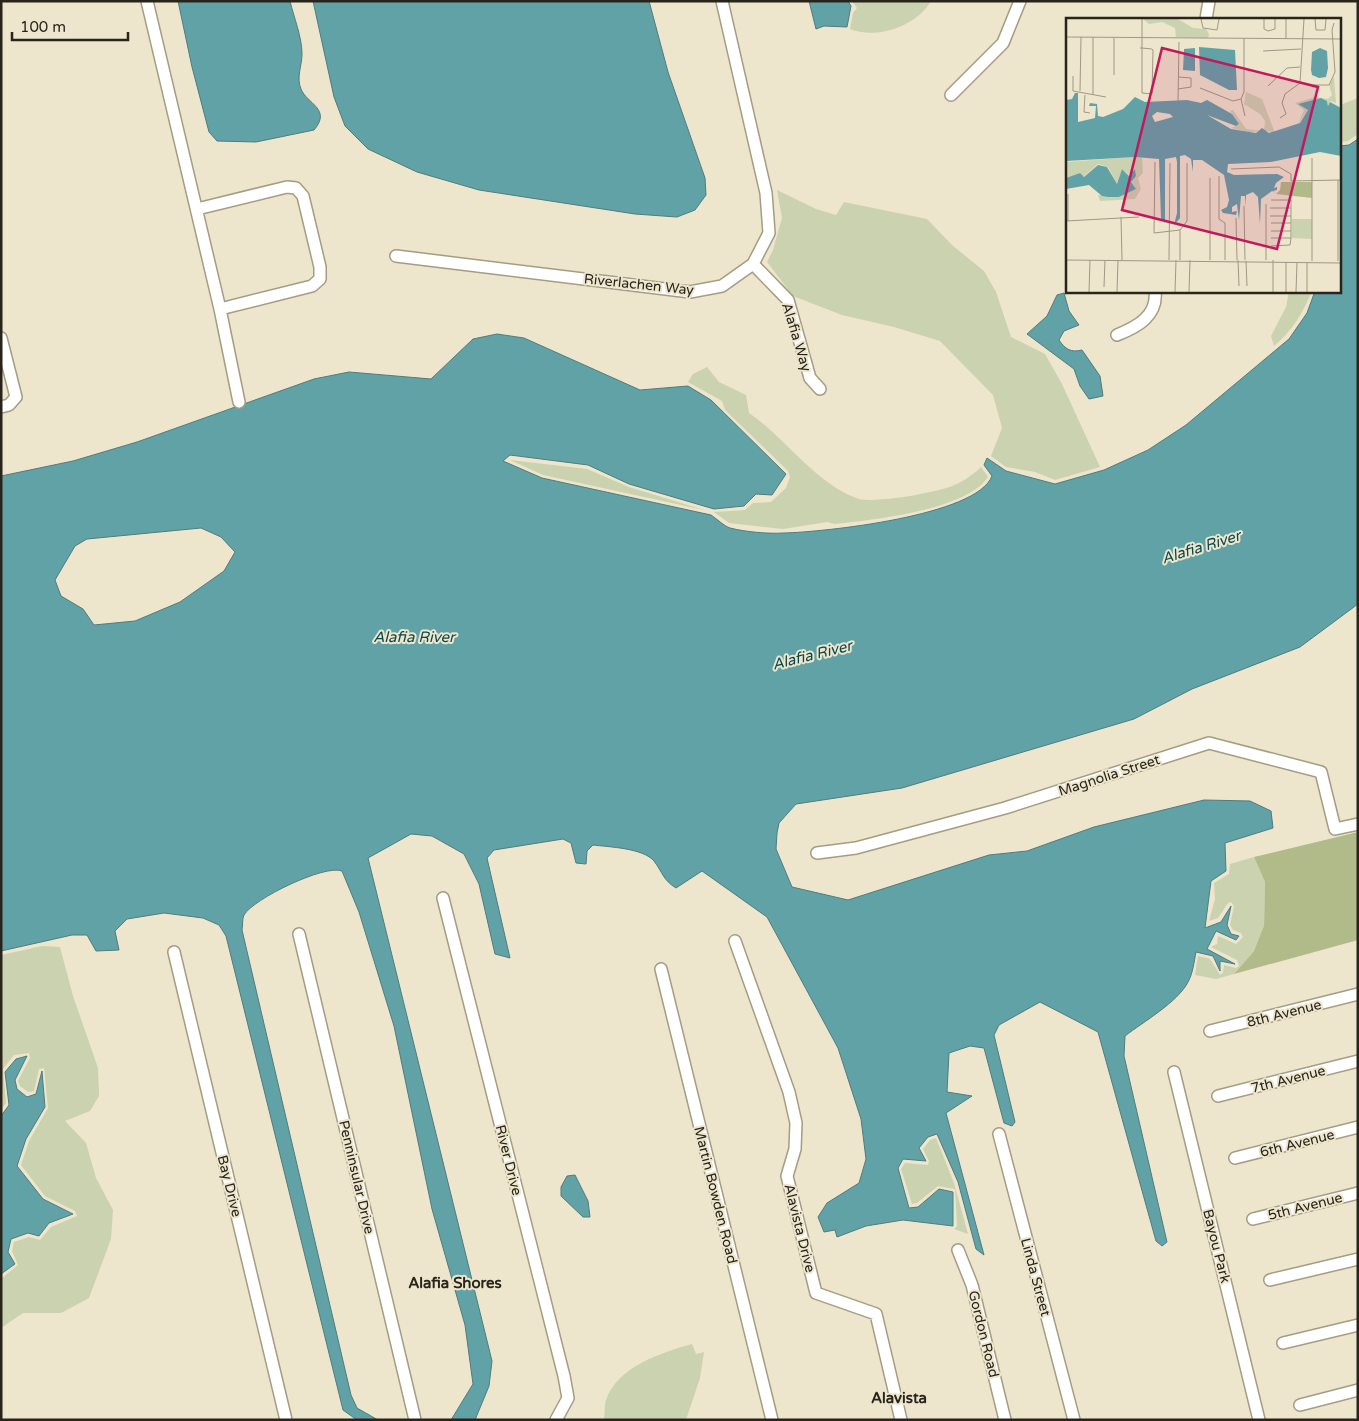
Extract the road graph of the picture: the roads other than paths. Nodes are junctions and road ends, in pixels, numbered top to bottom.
1 (147, 1) edge
2 (722, 1) edge
3 (1020, 1) edge
4 (1209, 1) edge
5 (1206, 18) edge
6 (951, 95) dead end
7 (196, 209) junction
8 (396, 256) dead end
9 (753, 264) junction
10 (1155, 292) edge
11 (220, 309) junction
12 (1117, 335) dead end
13 (1, 338) edge
14 (820, 389) dead end
15 (239, 402) dead end
16 (1, 407) edge
17 (1358, 824) edge
18 (817, 853) dead end
19 (443, 898) dead end
20 (299, 934) dead end
21 (735, 941) dead end
22 (174, 952) dead end
23 (661, 969) dead end
24 (1358, 994) edge
25 (1210, 1032) dead end
26 (1358, 1061) edge
27 (1174, 1072) dead end
28 (1218, 1096) dead end
29 (1358, 1127) edge
30 (999, 1134) dead end
31 (1235, 1158) dead end
32 (1358, 1193) edge
33 (1253, 1219) dead end
34 (958, 1250) dead end
35 (1358, 1259) edge
36 (1270, 1280) dead end
37 (1358, 1325) edge
38 (1284, 1343) dead end
39 (1358, 1390) edge
40 (1300, 1405) dead end
41 (286, 1420) edge
42 (415, 1420) edge
43 (556, 1420) edge
44 (772, 1420) edge
45 (901, 1420) edge
46 (1005, 1420) edge
47 (1074, 1420) edge
48 (1259, 1420) edge

1 - 7 street
2 - 9 street, Riverlachen Way
3 - 6 street
4 - 5 street
7 - 11 street
7 - 11 street
8 - 9 street, Riverlachen Way
9 - 14 street, Alafia Way
10 - 12 street
11 - 15 street
13 - 16 street
17 - 18 street, Magnolia Street
19 - 43 street, River Drive
20 - 42 street, Penninsular Drive
21 - 45 street, Alavista Drive
22 - 41 street, Bay Drive
23 - 44 street, Martin Bowden Road
24 - 25 street, 8th Avenue
26 - 28 street, 7th Avenue
27 - 48 street, Bayou Park
29 - 31 street, 6th Avenue
30 - 47 street, Linda Street
32 - 33 street, 5th Avenue
34 - 46 street, Gordon Road
35 - 36 street
37 - 38 street
39 - 40 street

